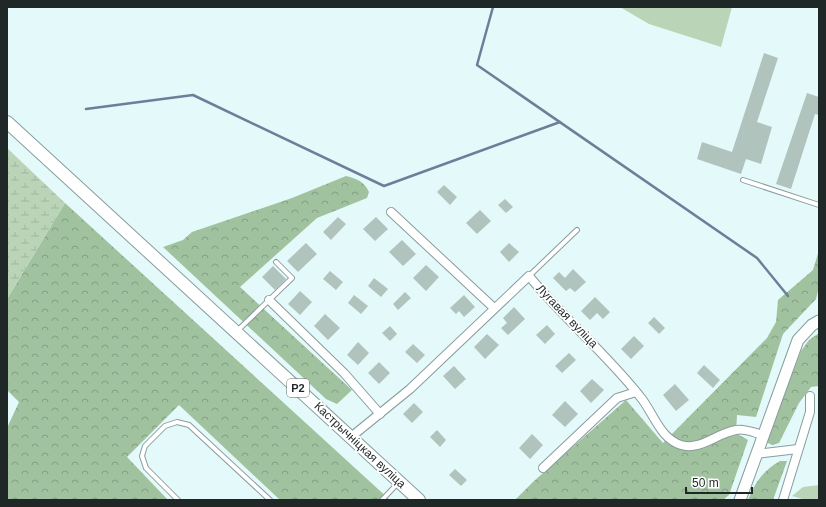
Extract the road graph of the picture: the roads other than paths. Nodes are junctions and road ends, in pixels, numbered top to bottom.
1 (7, 122) edge
2 (743, 180) dead end
3 (819, 205) edge
4 (391, 212) dead end
5 (577, 230) dead end
6 (276, 262) dead end
7 (529, 276) junction
8 (269, 300) junction
9 (494, 308) junction
10 (819, 321) edge
11 (236, 332) junction
12 (636, 392) junction
13 (810, 396) dead end
14 (380, 414) junction
15 (763, 435) junction
16 (351, 437) junction
17 (798, 449) junction
18 (756, 454) junction
19 (543, 468) dead end
20 (399, 481) junction
21 (178, 500) edge
22 (270, 500) edge
23 (382, 500) edge
24 (419, 500) edge
25 (740, 500) edge
26 (783, 500) edge

1 - 11 main road, Кастрычніцкая вуліца / Р2
2 - 3 lane
4 - 9 street
5 - 7 lane
6 - 8 lane
7 - 9 street, Лугавая вуліца
7 - 12 street, Лугавая вуліца
8 - 11 lane
8 - 14 street
9 - 14 street, Лугавая вуліца
10 - 15 street
11 - 16 main road, Кастрычніцкая вуліца / Р2
12 - 15 street, Лугавая вуліца
12 - 19 street
13 - 17 street
14 - 16 street, Лугавая вуліца
15 - 18 street
16 - 20 main road, Кастрычніцкая вуліца / Р2
17 - 18 street
17 - 26 street
18 - 25 street
20 - 23 lane
20 - 24 main road, Кастрычніцкая вуліца / Р2
21 - 22 lane

